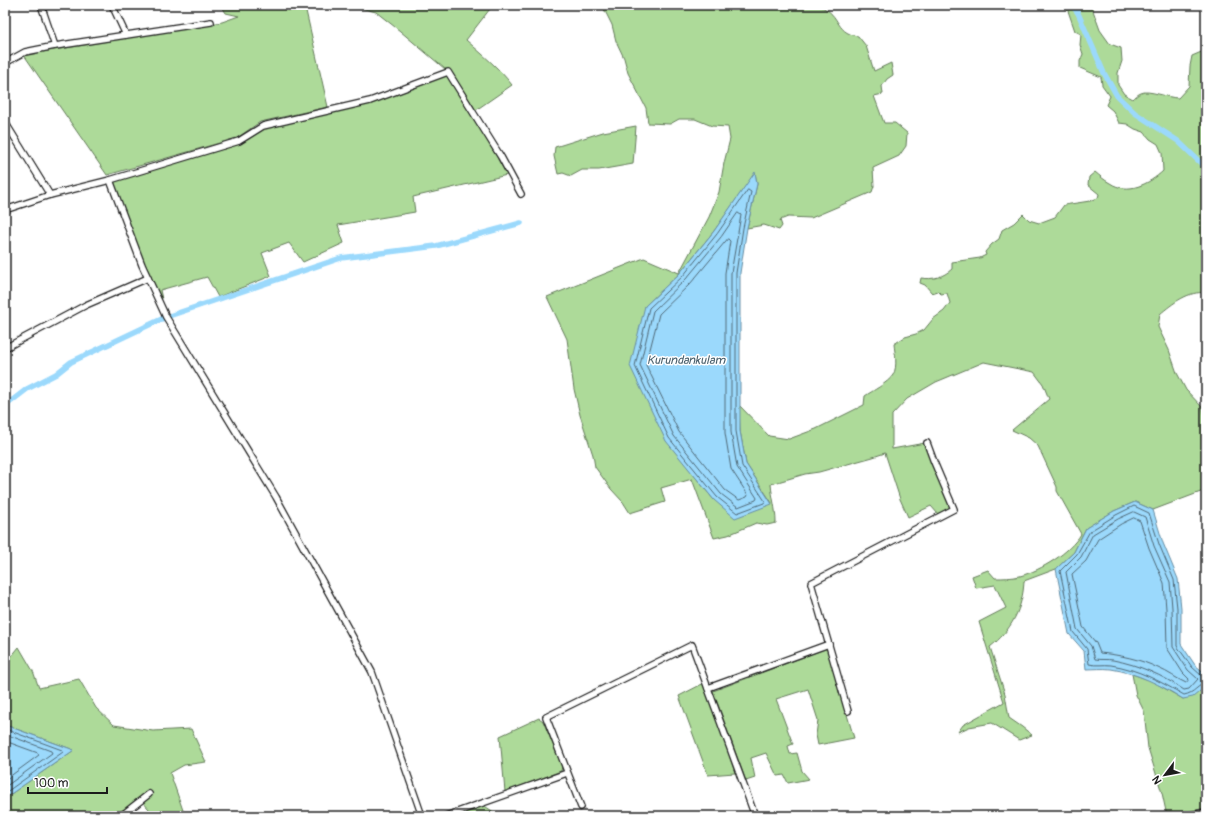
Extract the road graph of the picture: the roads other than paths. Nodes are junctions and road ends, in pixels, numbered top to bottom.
1 (41, 5) edge
2 (112, 5) edge
3 (211, 22) dead end
4 (126, 35) junction
5 (56, 46) junction
6 (5, 63) edge
7 (5, 122) edge
8 (110, 180) junction
9 (521, 194) dead end
10 (50, 195) junction
11 (5, 210) edge
12 (148, 278) junction
13 (5, 348) edge
14 (927, 443) dead end
15 (829, 644) junction
16 (708, 688) junction
17 (848, 711) dead end
18 (567, 773) junction
19 (149, 794) dead end
20 (581, 807) dead end
21 (1206, 812) edge
22 (121, 816) edge
23 (422, 816) edge
24 (446, 816) edge
25 (755, 816) edge
26 (1188, 816) edge

1 - 5 street
2 - 4 street
3 - 4 street
4 - 5 street
5 - 6 street
7 - 10 street
8 - 9 street
8 - 10 street
8 - 12 street
10 - 11 street
12 - 13 street
12 - 23 street
14 - 15 street
15 - 16 street
15 - 17 street
16 - 18 street
16 - 25 street
18 - 20 street
18 - 24 street
19 - 22 street
21 - 26 street

